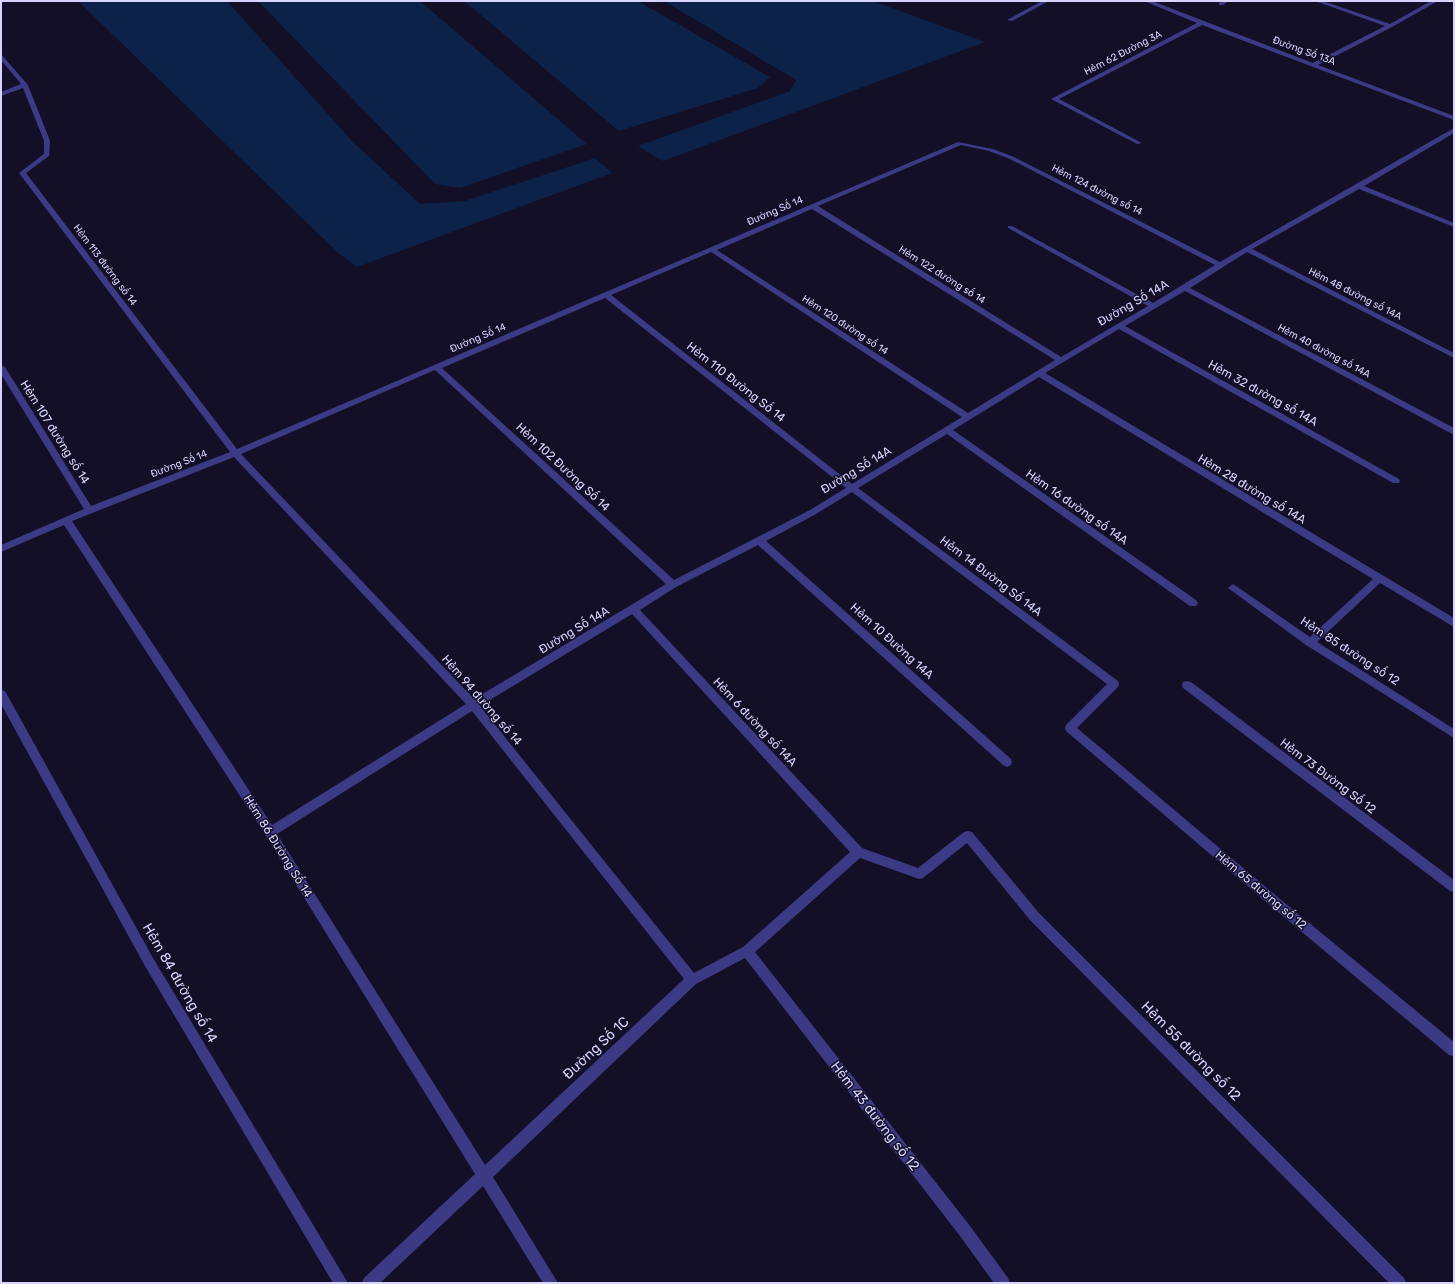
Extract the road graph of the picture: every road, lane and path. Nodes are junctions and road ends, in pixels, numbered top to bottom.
1 (1046, 1) edge
2 (1147, 1) edge
3 (1318, 1) edge
4 (1435, 1) edge
5 (1010, 20) dead end
6 (1201, 23) junction
7 (1390, 26) junction
8 (1, 56) edge
9 (1314, 64) junction
10 (25, 85) junction
11 (1, 94) edge
12 (1454, 118) edge
13 (1454, 130) edge
14 (960, 143) joint
15 (1139, 143) dead end
16 (1359, 186) junction
17 (813, 206) junction
18 (1454, 225) edge
19 (1010, 227) dead end
20 (711, 249) junction
21 (1248, 250) junction
22 (1220, 265) junction
23 (1185, 288) junction
24 (606, 295) junction
25 (1153, 306) junction
26 (1119, 326) junction
27 (1454, 356) edge
28 (1061, 360) junction
29 (1, 367) edge
30 (436, 367) junction
31 (1039, 373) junction
32 (968, 417) junction
33 (947, 430) junction
34 (1454, 432) edge
35 (235, 453) junction
36 (1396, 481) dead end
37 (852, 488) junction
38 (89, 510) junction
39 (66, 520) junction
40 (759, 540) junction
41 (1, 549) edge
42 (1379, 579) junction
43 (673, 584) junction
44 (1233, 588) dead end
45 (1193, 603) dead end
46 (634, 610) junction
47 (1454, 623) edge
48 (1310, 642) junction
49 (1188, 685) dead end
50 (1, 694) edge
51 (473, 705) junction
52 (1070, 728) joint
53 (1454, 734) edge
54 (1007, 762) dead end
55 (270, 832) junction
56 (858, 852) junction
57 (1454, 887) edge
58 (746, 950) junction
59 (692, 980) junction
60 (1454, 1050) edge
61 (483, 1176) junction
62 (341, 1283) edge
63 (369, 1283) edge
64 (551, 1283) edge
65 (1003, 1283) edge
66 (1399, 1283) edge

1 - 5 street
2 - 6 street, Đường Số 13A
3 - 7 street
4 - 7 street
6 - 9 street, Đường Số 13A
6 - 15 street, Hẻm 62 Đường 3A
7 - 9 street
8 - 10 street
9 - 12 street, Đường Số 13A
10 - 11 street
10 - 35 street, Hẻm 113 đường số 14
13 - 16 street, Đường Số 14A
14 - 17 street, Đường Số 14
14 - 22 street, Hẻm 124 đường số 14
16 - 18 street
16 - 21 street, Đường Số 14A
17 - 20 street, Đường Số 14
17 - 28 street, Hẻm 122 đường số 14
19 - 25 street
20 - 24 street, Đường Số 14
20 - 32 street, Hẻm 120 đường số 14
21 - 22 street, Đường Số 14A
21 - 27 street, Hẻm 48 đường số 14A
22 - 23 street, Đường Số 14A
23 - 25 street, Đường Số 14A
23 - 34 street, Hẻm 40 đường số 14A
24 - 30 street, Đường Số 14
24 - 37 street, Hẻm 110 Đường Số 14
25 - 26 street, Đường Số 14A
26 - 28 street, Đường Số 14A
26 - 36 street, Hẻm 32 đường số 14A
28 - 31 street, Đường Số 14A
29 - 38 street, Hẻm 107 đường số 14
30 - 35 street, Đường Số 14
30 - 43 street, Hẻm 102 Đường Số 14
31 - 32 street, Đường Số 14A
31 - 42 street, Hẻm 28 đường số 14A
32 - 33 street, Đường Số 14A
33 - 37 street, Đường Số 14A
33 - 45 street, Hẻm 16 đường số 14A
35 - 38 street, Đường Số 14
35 - 51 street, Hẻm 94 đường số 14
37 - 40 street, Đường Số 14A
37 - 52 street, Hẻm 14 Đường Số 14A
38 - 39 street, Đường Số 14
39 - 41 street, Đường Số 14
39 - 55 street, Hẻm 86 Đường Số 14
40 - 43 street, Đường Số 14A
40 - 54 street, Hẻm 10 Đường 14A
42 - 47 street, Hẻm 28 đường số 14A
42 - 48 street
43 - 46 street, Đường Số 14A
44 - 48 street, Hẻm 85 đường số 12
46 - 51 street, Đường Số 14A
46 - 56 street, Hẻm 6 đường số 14A
48 - 53 street, Hẻm 85 đường số 12
49 - 57 street, Hẻm 73 Đường Số 12
50 - 62 street, Hẻm 84 đường số 14
51 - 55 street, Đường Số 14A
51 - 59 street, Hẻm 94 đường số 14
52 - 60 street, Hẻm 65 đường số 12
55 - 61 street, Hẻm 86 Đường Số 14
56 - 58 street, Đường Số 1C
56 - 66 street, Hẻm 55 đường số 12
58 - 59 street, Đường Số 1C
58 - 65 street, Hẻm 43 đường số 12
59 - 61 street, Đường Số 1C
61 - 63 street, Đường Số 1C
61 - 64 street, Hẻm 86 Đường Số 14

